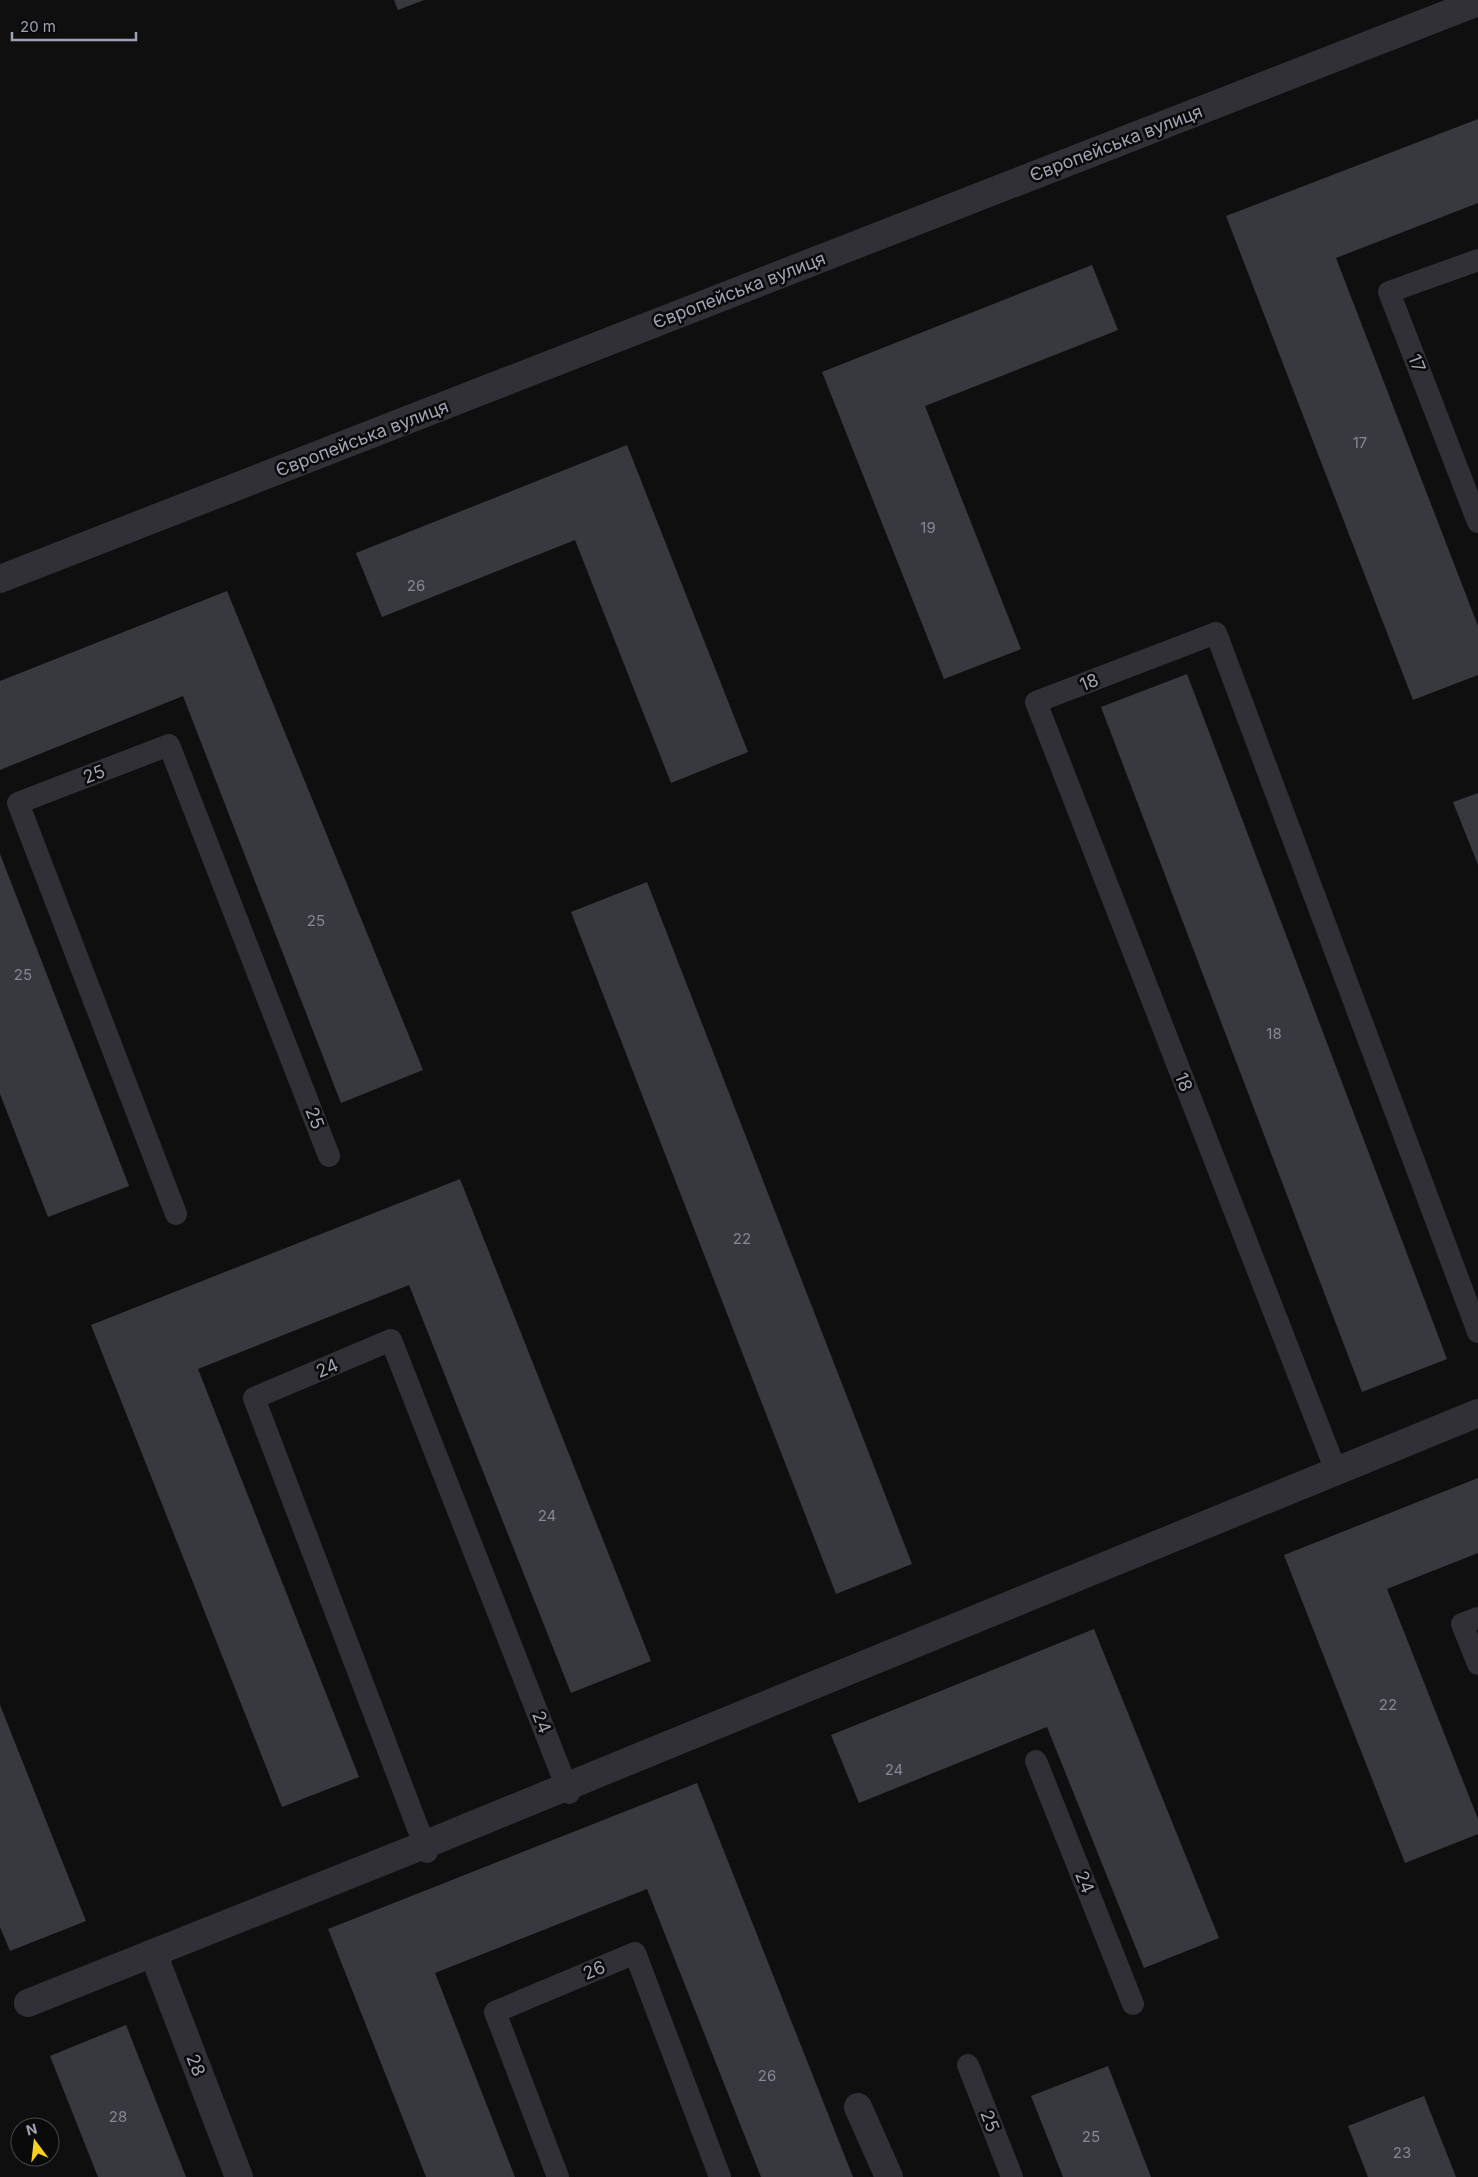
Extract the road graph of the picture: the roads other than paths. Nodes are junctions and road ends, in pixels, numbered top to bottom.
1 (1478, 2) edge
2 (1478, 260) edge
3 (1478, 522) edge
4 (0, 579) edge
5 (329, 1156) dead end
6 (176, 1214) dead end
7 (1478, 1332) edge
8 (1478, 1413) edge
9 (1336, 1471) junction
10 (1478, 1618) edge
11 (1478, 1664) edge
12 (1036, 1761) dead end
13 (568, 1790) junction
14 (425, 1848) junction
15 (153, 1953) junction
16 (28, 2003) dead end
17 (1133, 2004) dead end
18 (968, 2065) dead end
19 (858, 2107) dead end
20 (239, 2177) edge
21 (558, 2177) edge
22 (720, 2177) edge
23 (889, 2177) edge
24 (1012, 2177) edge

1 - 4 street, Європейська вулиця
2 - 3 lane, 17
5 - 6 lane, 25
7 - 9 lane, 18
8 - 9 street
9 - 13 street
10 - 11 lane
12 - 17 lane, 24
13 - 14 street
13 - 14 lane, 24
14 - 15 street
15 - 16 street
15 - 20 street, 28
18 - 24 lane, 25
19 - 23 street
21 - 22 lane, 26

